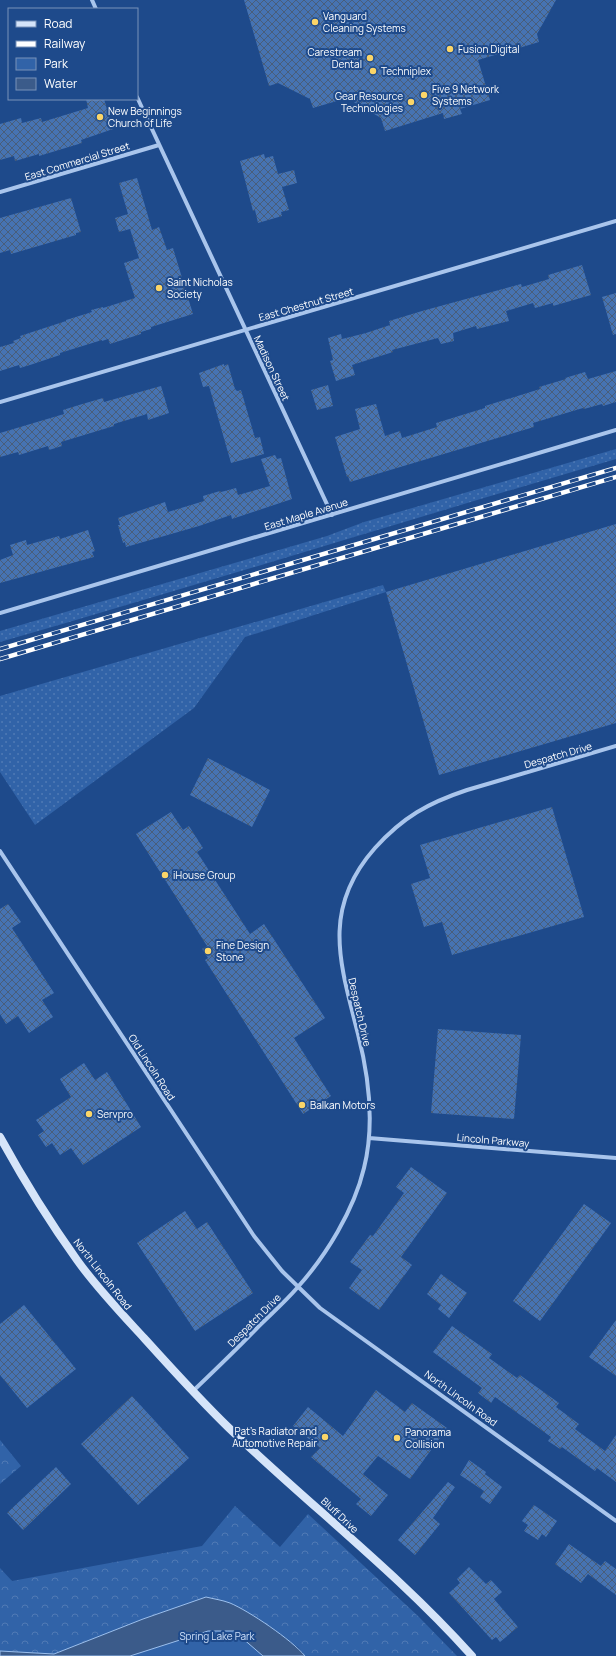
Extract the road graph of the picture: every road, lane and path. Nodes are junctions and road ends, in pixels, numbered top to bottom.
1 (138, 99) edge
2 (159, 145) junction
3 (0, 192) edge
4 (616, 221) edge
5 (245, 329) junction
6 (0, 402) edge
7 (616, 430) edge
8 (332, 515) junction
9 (0, 613) edge
10 (616, 746) edge
11 (0, 851) edge
12 (0, 1137) edge
13 (369, 1138) junction
14 (616, 1158) edge
15 (297, 1288) junction
16 (192, 1391) junction
17 (616, 1521) edge
18 (472, 1656) edge

1 - 2 street, Madison Street
2 - 3 street, East Commercial Street
2 - 5 street, Madison Street
4 - 5 street, East Chestnut Street
5 - 6 street, East Chestnut Street
5 - 8 street, Madison Street
7 - 8 street, East Maple Avenue
8 - 9 street, East Maple Avenue
10 - 13 street, Despatch Drive
11 - 15 street, Old Lincoln Road
12 - 16 street, North Lincoln Road
13 - 14 street, Lincoln Parkway
13 - 15 street, Despatch Drive
15 - 16 street, Despatch Drive
15 - 17 street, North Lincoln Road
16 - 18 street, Bluff Drive

